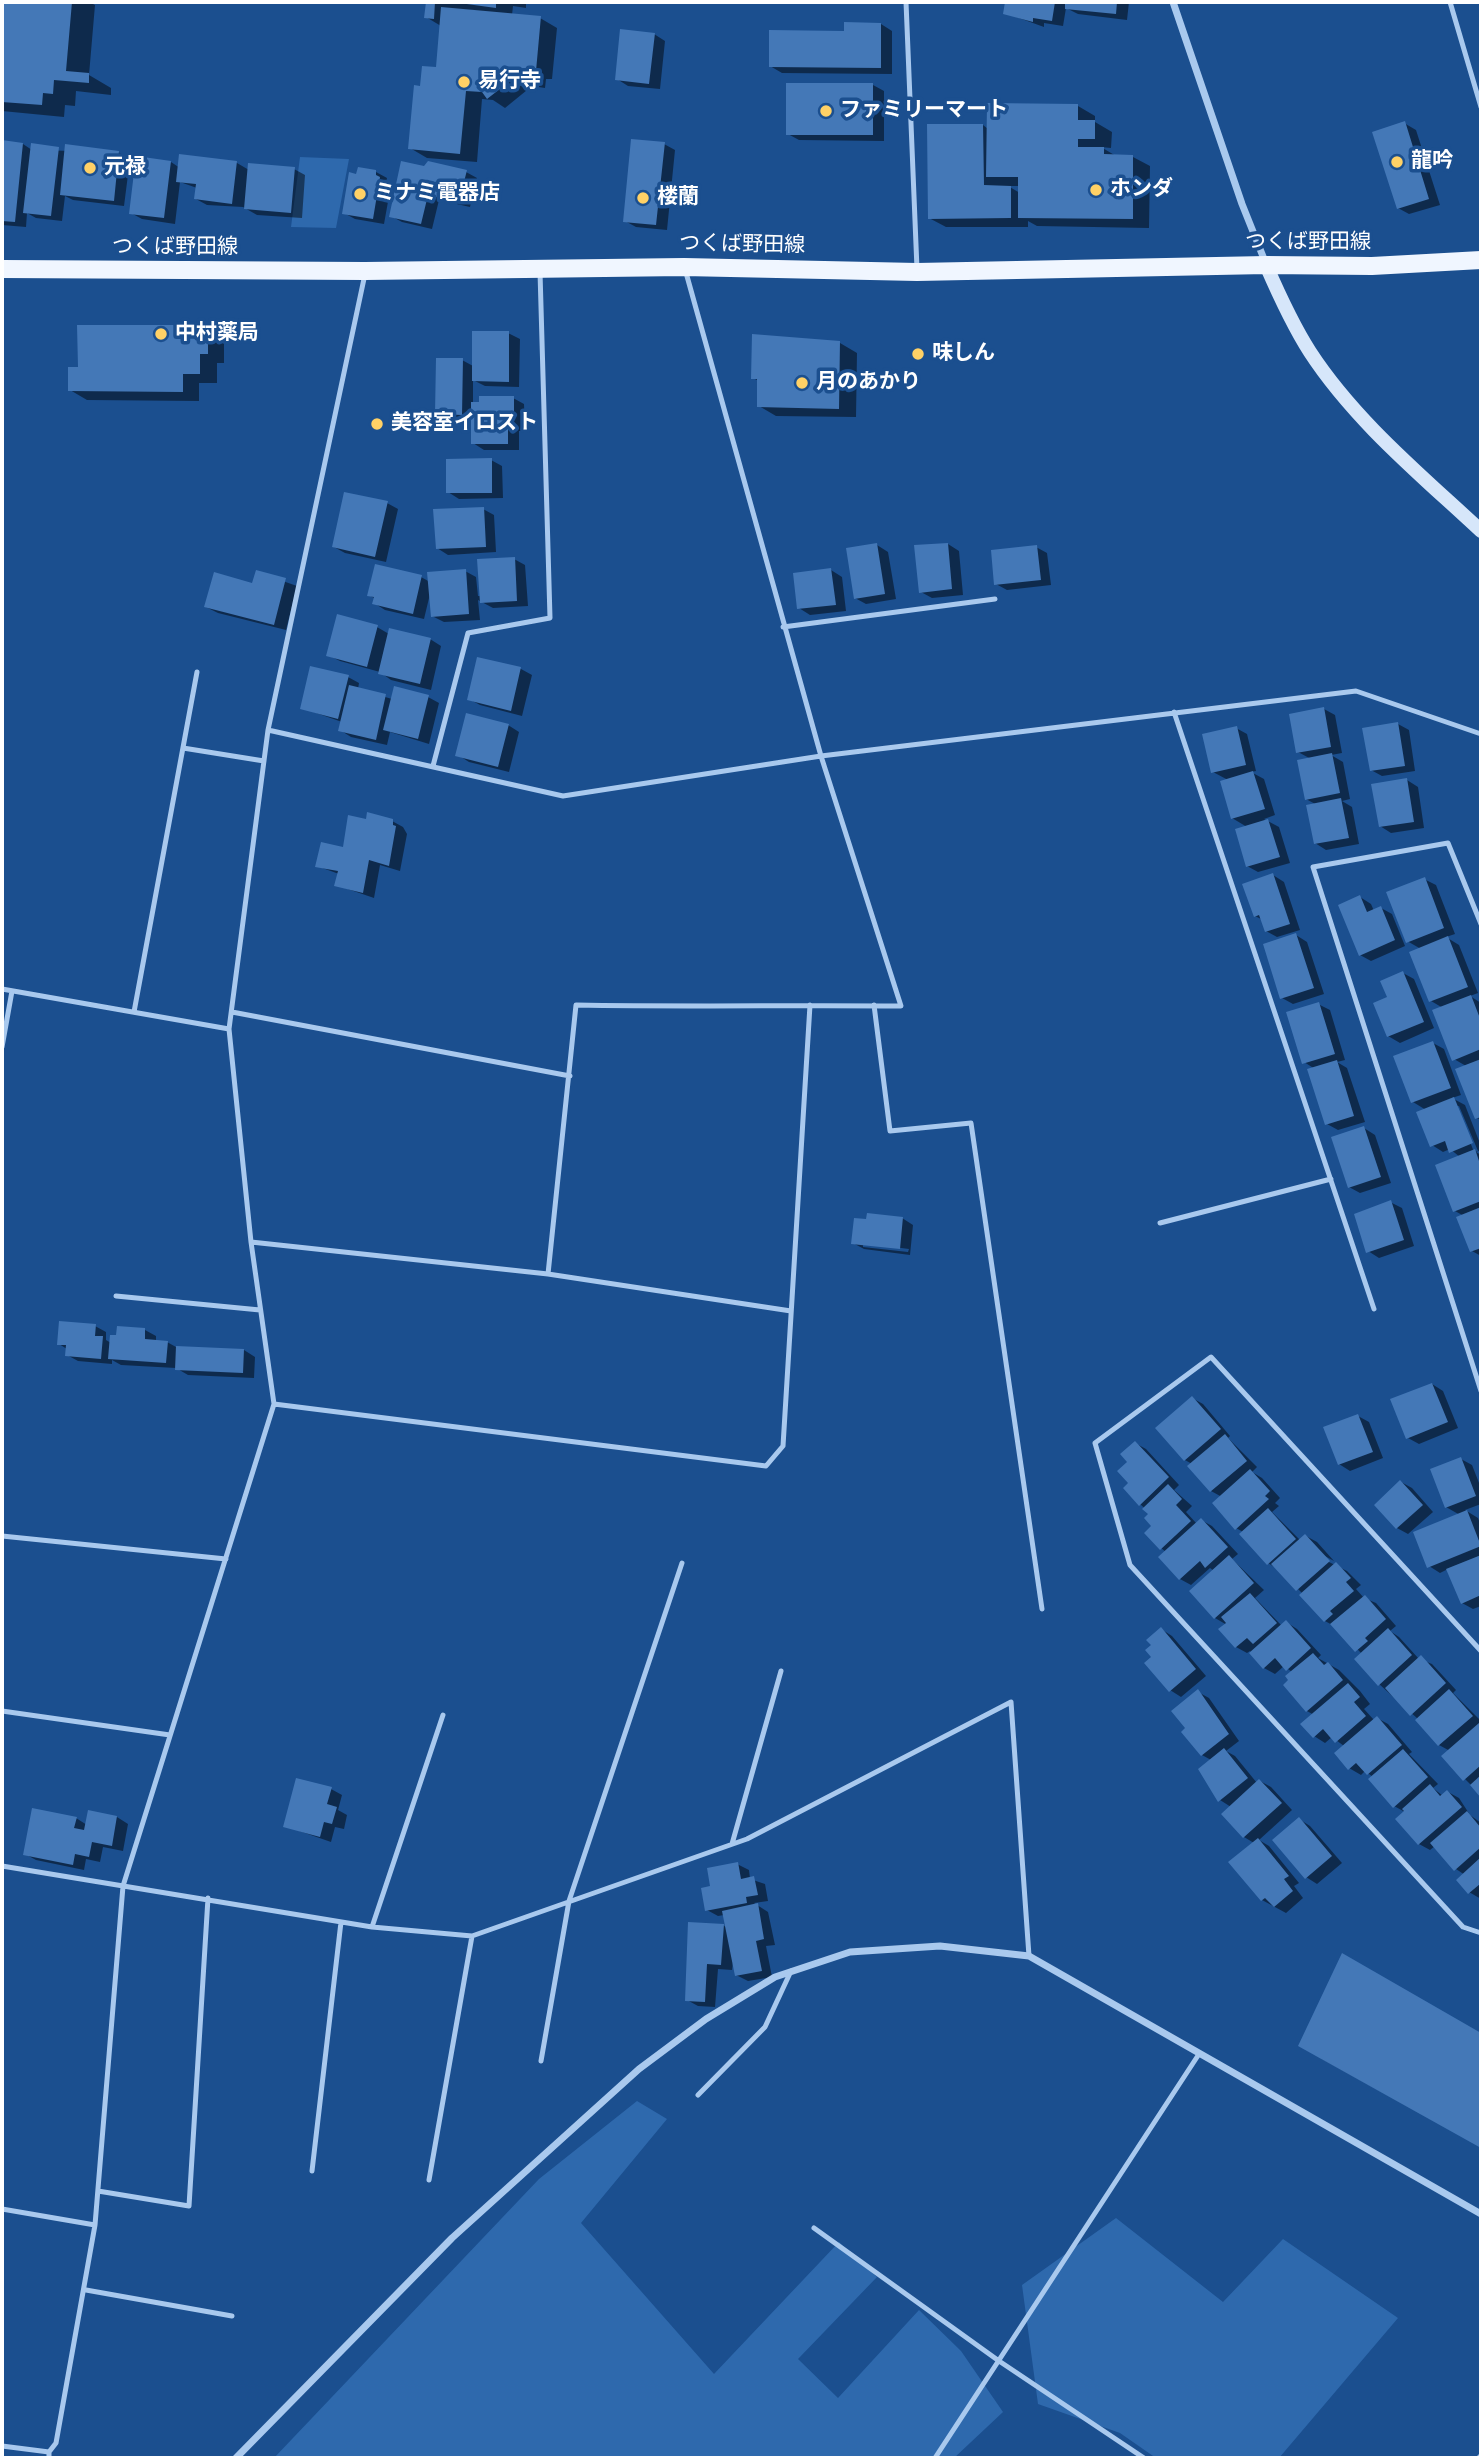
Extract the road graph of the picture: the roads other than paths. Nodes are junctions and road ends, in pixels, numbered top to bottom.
1 (906, 2) edge
2 (1173, 2) edge
3 (1450, 2) edge
4 (1481, 107) edge
5 (1481, 260) edge
6 (1266, 265) junction
7 (684, 267) junction
8 (2, 269) edge
9 (540, 269) junction
10 (365, 271) junction
11 (917, 272) junction
12 (1481, 531) edge
13 (995, 599) dead end
14 (783, 627) junction
15 (197, 672) dead end
16 (1174, 712) junction
17 (268, 730) junction
18 (1481, 734) edge
19 (183, 748) junction
20 (821, 756) junction
21 (264, 761) junction
22 (433, 766) junction
23 (1481, 924) edge
24 (2, 989) edge
25 (12, 991) junction
26 (810, 1004) junction
27 (874, 1005) junction
28 (134, 1012) junction
29 (232, 1012) junction
30 (229, 1029) junction
31 (2, 1047) edge
32 (569, 1076) junction
33 (1331, 1179) junction
34 (1160, 1223) dead end
35 (251, 1242) junction
36 (548, 1274) junction
37 (116, 1296) dead end
38 (1374, 1309) dead end
39 (260, 1310) junction
40 (791, 1311) junction
41 (1481, 1391) edge
42 (274, 1404) junction
43 (2, 1536) edge
44 (226, 1559) junction
45 (682, 1563) dead end
46 (1042, 1609) dead end
47 (1481, 1651) edge
48 (781, 1671) dead end
49 (2, 1711) edge
50 (443, 1714) dead end
51 (170, 1735) junction
52 (732, 1844) junction
53 (2, 1866) edge
54 (123, 1886) junction
55 (208, 1898) junction
56 (569, 1902) junction
57 (341, 1922) junction
58 (372, 1927) junction
59 (1481, 1933) edge
60 (472, 1936) junction
61 (1029, 1956) junction
62 (791, 1971) junction
63 (1199, 2054) junction
64 (541, 2061) dead end
65 (698, 2095) dead end
66 (312, 2171) dead end
67 (429, 2180) dead end
68 (97, 2191) junction
69 (2, 2209) edge
70 (1481, 2214) edge
71 (95, 2225) junction
72 (814, 2228) dead end
73 (86, 2290) junction
74 (232, 2316) dead end
75 (999, 2361) junction
76 (2, 2446) edge
77 (49, 2455) edge
78 (236, 2458) edge
79 (935, 2458) edge
80 (1144, 2458) edge

1 - 11 lane
2 - 6 street
3 - 4 lane
5 - 6 main road, つくば野田線
6 - 11 main road, つくば野田線
6 - 12 street
7 - 9 main road, つくば野田線
7 - 11 main road, つくば野田線
7 - 14 lane
8 - 10 main road, つくば野田線
9 - 10 main road, つくば野田線
9 - 22 lane
10 - 17 lane
13 - 14 lane
14 - 20 lane
15 - 19 lane
16 - 18 lane
16 - 20 lane
16 - 33 lane
17 - 21 lane
17 - 22 lane
19 - 21 lane
19 - 28 lane
20 - 22 lane
20 - 27 lane
21 - 29 lane
23 - 41 lane
24 - 25 lane
25 - 28 lane
25 - 31 lane
26 - 27 lane
26 - 32 lane
26 - 40 lane
27 - 46 lane
28 - 30 lane
29 - 30 lane
29 - 32 lane
30 - 35 lane
32 - 36 lane
33 - 34 lane
33 - 38 lane
35 - 36 lane
35 - 39 lane
36 - 40 lane
37 - 39 lane
39 - 42 lane
40 - 42 lane
42 - 44 lane
43 - 44 lane
44 - 51 lane
45 - 56 lane
47 - 59 lane
48 - 52 lane
49 - 51 lane
50 - 58 lane
51 - 54 lane
52 - 56 lane
52 - 61 lane
53 - 54 lane
54 - 55 lane
54 - 68 lane
55 - 57 lane
55 - 68 lane
56 - 60 lane
56 - 64 lane
57 - 58 lane
57 - 66 lane
58 - 60 lane
60 - 67 lane
61 - 62 street
61 - 63 street
62 - 65 lane
62 - 78 street
63 - 70 street
63 - 75 lane
68 - 71 lane
69 - 71 lane
71 - 73 lane
72 - 75 lane
73 - 74 lane
73 - 77 lane
75 - 79 lane
75 - 80 lane
76 - 77 lane

